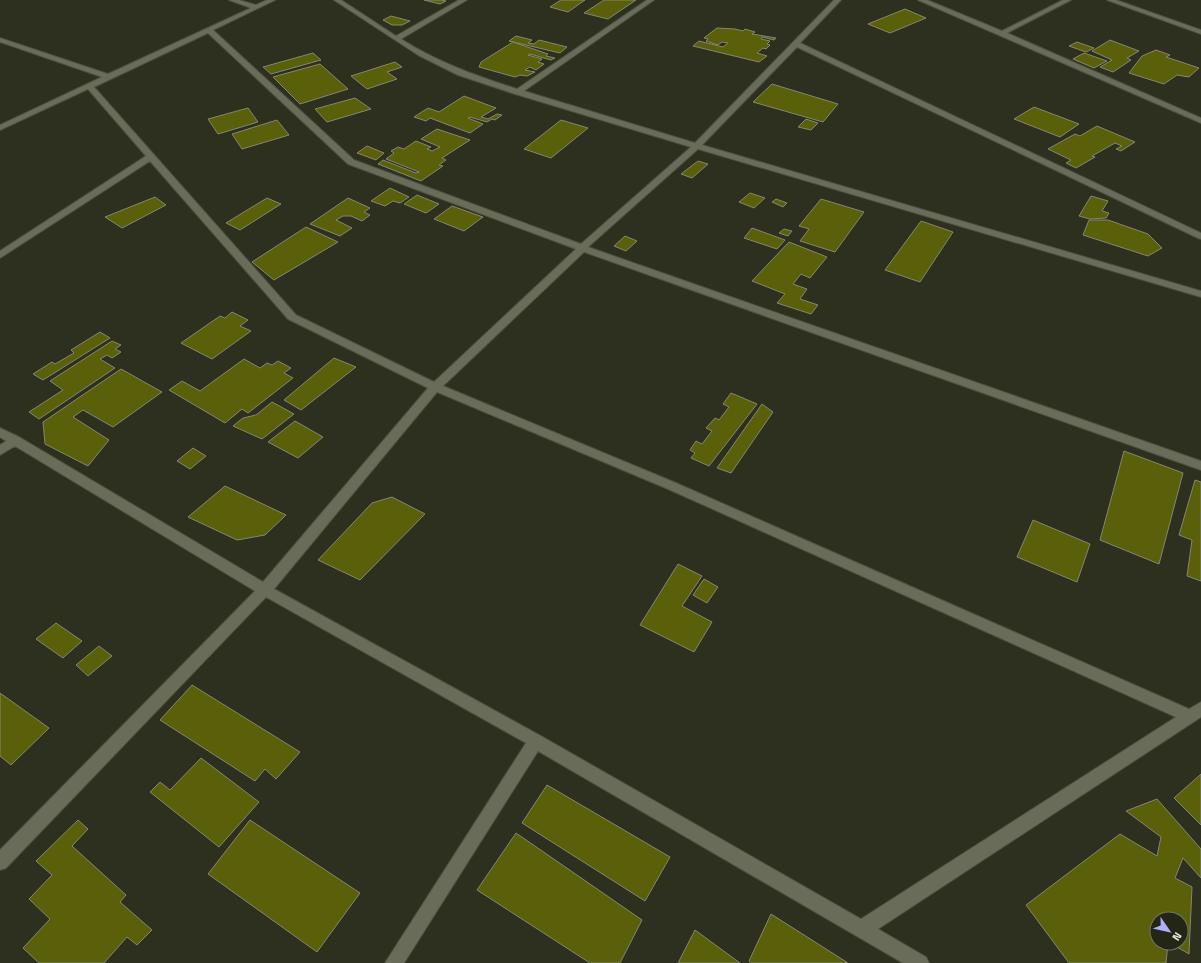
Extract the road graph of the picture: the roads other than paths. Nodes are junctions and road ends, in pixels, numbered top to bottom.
1 (232, 0) edge
2 (272, 0) edge
3 (337, 0) edge
4 (464, 0) edge
5 (651, 0) edge
6 (838, 0) edge
7 (921, 0) edge
8 (1068, 0) edge
9 (1110, 0) edge
10 (256, 7) junction
11 (209, 30) junction
12 (1201, 32) edge
13 (1002, 33) junction
14 (396, 38) junction
15 (0, 40) edge
16 (796, 44) junction
17 (109, 77) junction
18 (89, 86) junction
19 (518, 92) junction
20 (1201, 121) edge
21 (0, 128) edge
22 (696, 146) junction
23 (150, 156) junction
24 (1201, 236) edge
25 (582, 248) junction
26 (0, 255) edge
27 (1201, 294) edge
28 (435, 387) junction
29 (0, 432) edge
30 (15, 440) junction
31 (0, 451) edge
32 (1201, 466) edge
33 (265, 590) junction
34 (1195, 712) edge
35 (536, 741) junction
36 (0, 862) edge
37 (862, 929) junction
38 (394, 963) edge
39 (920, 963) edge

1 - 10 street
2 - 10 street
3 - 14 street
4 - 14 street
5 - 19 street
6 - 16 street
7 - 13 street
8 - 13 street
9 - 12 street
10 - 11 street
11 - 17 street
11 - 25 street
13 - 20 street
14 - 19 street
15 - 17 street
16 - 22 street
16 - 24 street
17 - 18 street
18 - 21 street
18 - 23 street
19 - 22 street
22 - 25 street
22 - 27 street
23 - 26 street
23 - 28 street
25 - 28 street
25 - 32 street
28 - 33 street
28 - 34 street
29 - 30 street
30 - 31 street
30 - 33 street
33 - 35 street
33 - 36 street
34 - 37 street
35 - 37 street
35 - 38 street
37 - 39 street

